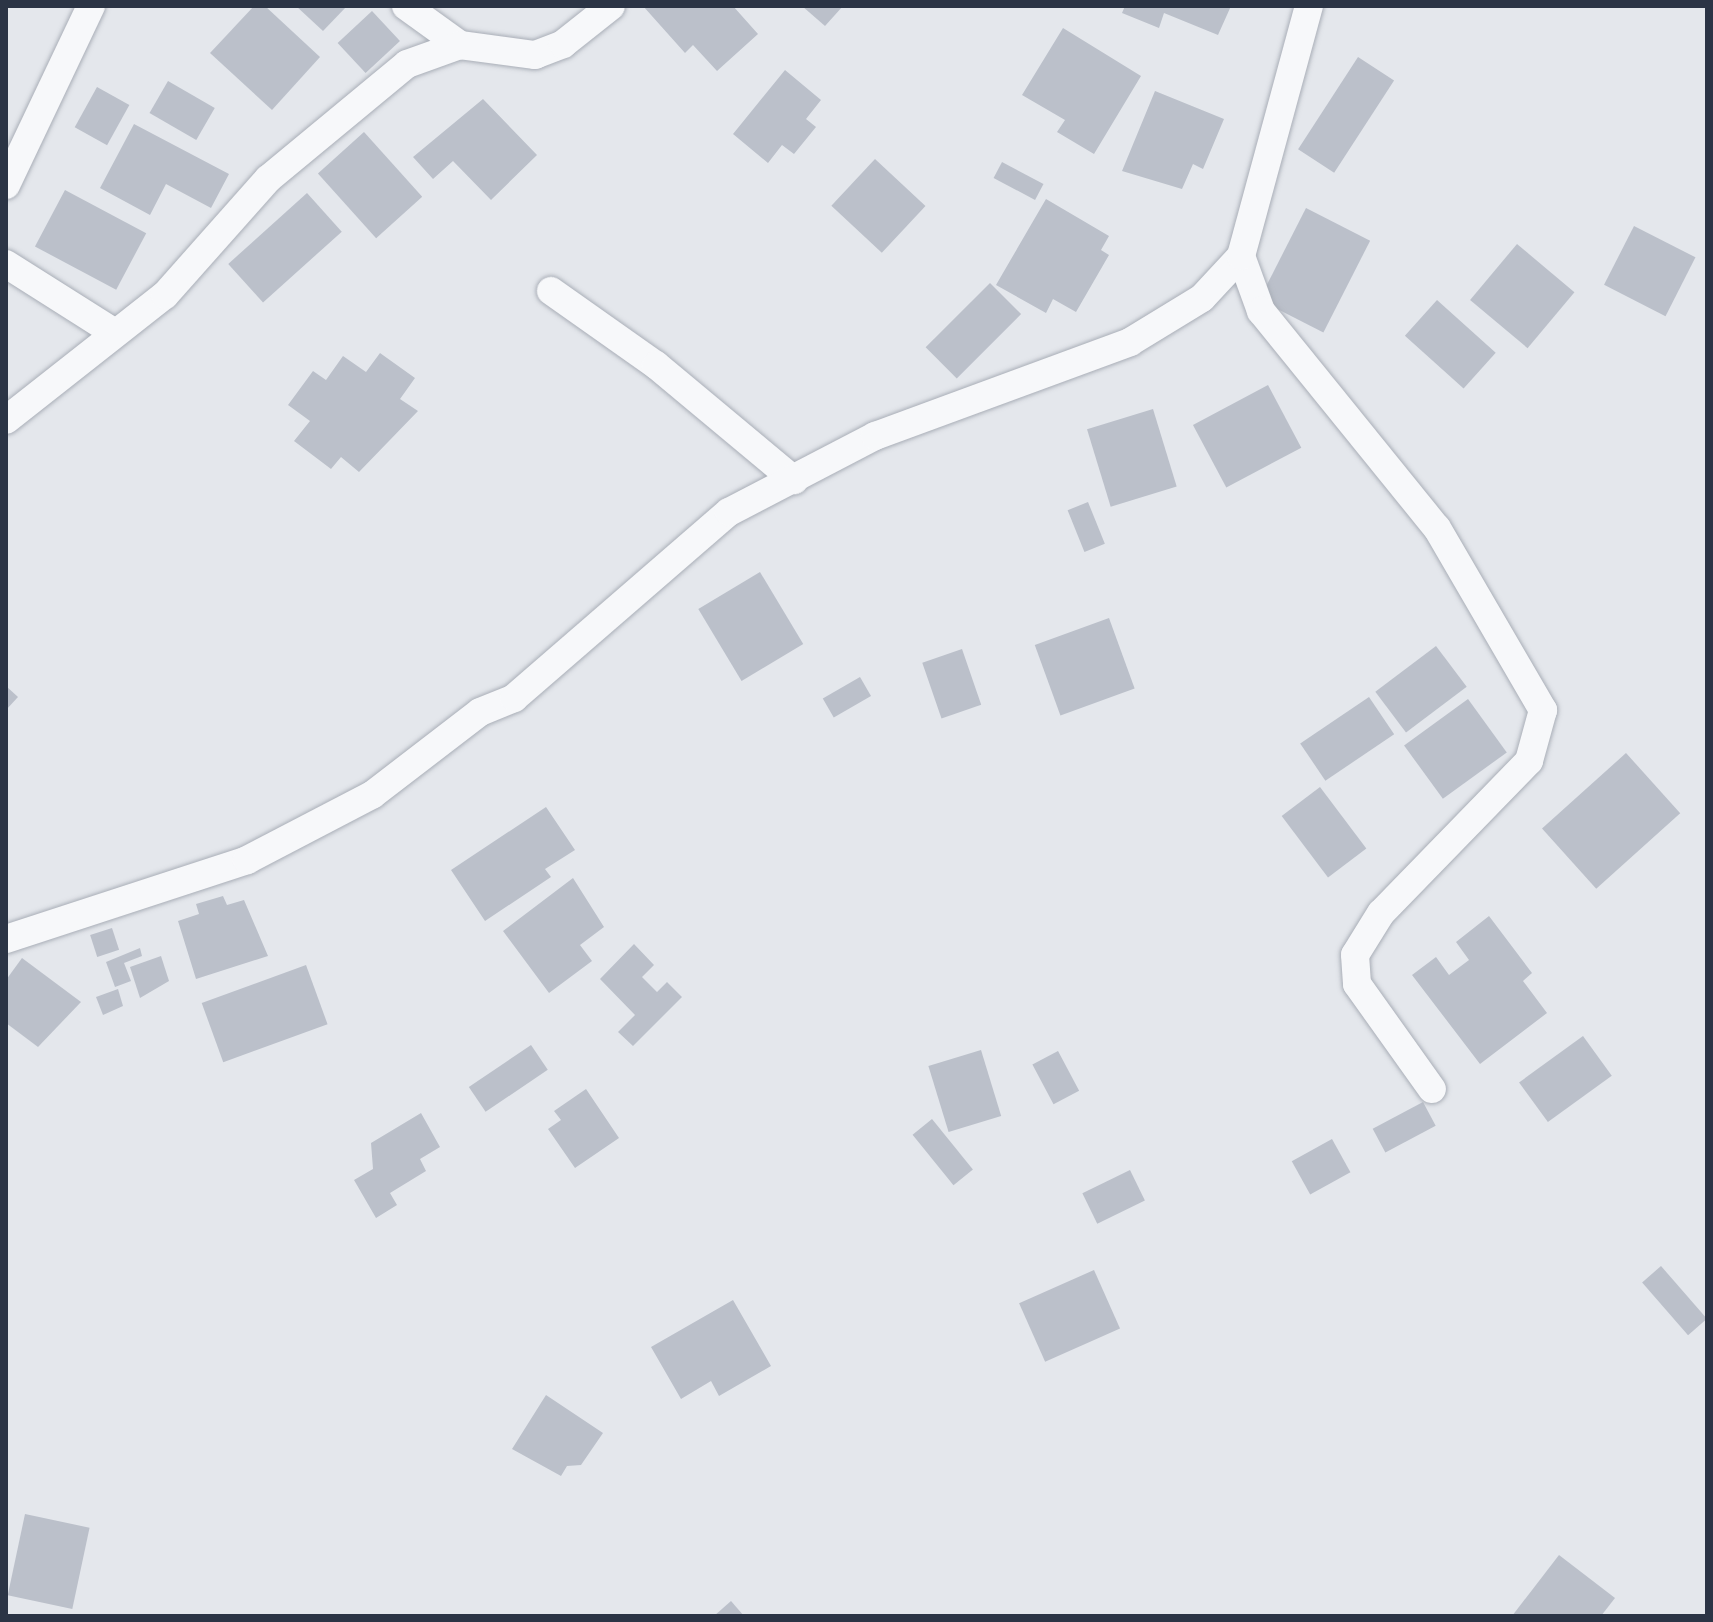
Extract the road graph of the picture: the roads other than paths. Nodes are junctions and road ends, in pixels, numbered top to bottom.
1 (91, 6) edge
2 (406, 6) edge
3 (611, 6) edge
4 (1309, 6) edge
5 (460, 45) junction
6 (6, 185) edge
7 (1241, 256) junction
8 (6, 264) edge
9 (551, 291) dead end
10 (112, 331) junction
11 (6, 420) edge
12 (794, 480) junction
13 (6, 939) edge
14 (1432, 1089) dead end

1 - 6 street
2 - 5 street
3 - 5 street
4 - 7 street
5 - 10 street
7 - 12 street
7 - 14 street
8 - 10 street
9 - 12 street
10 - 11 street
12 - 13 street

